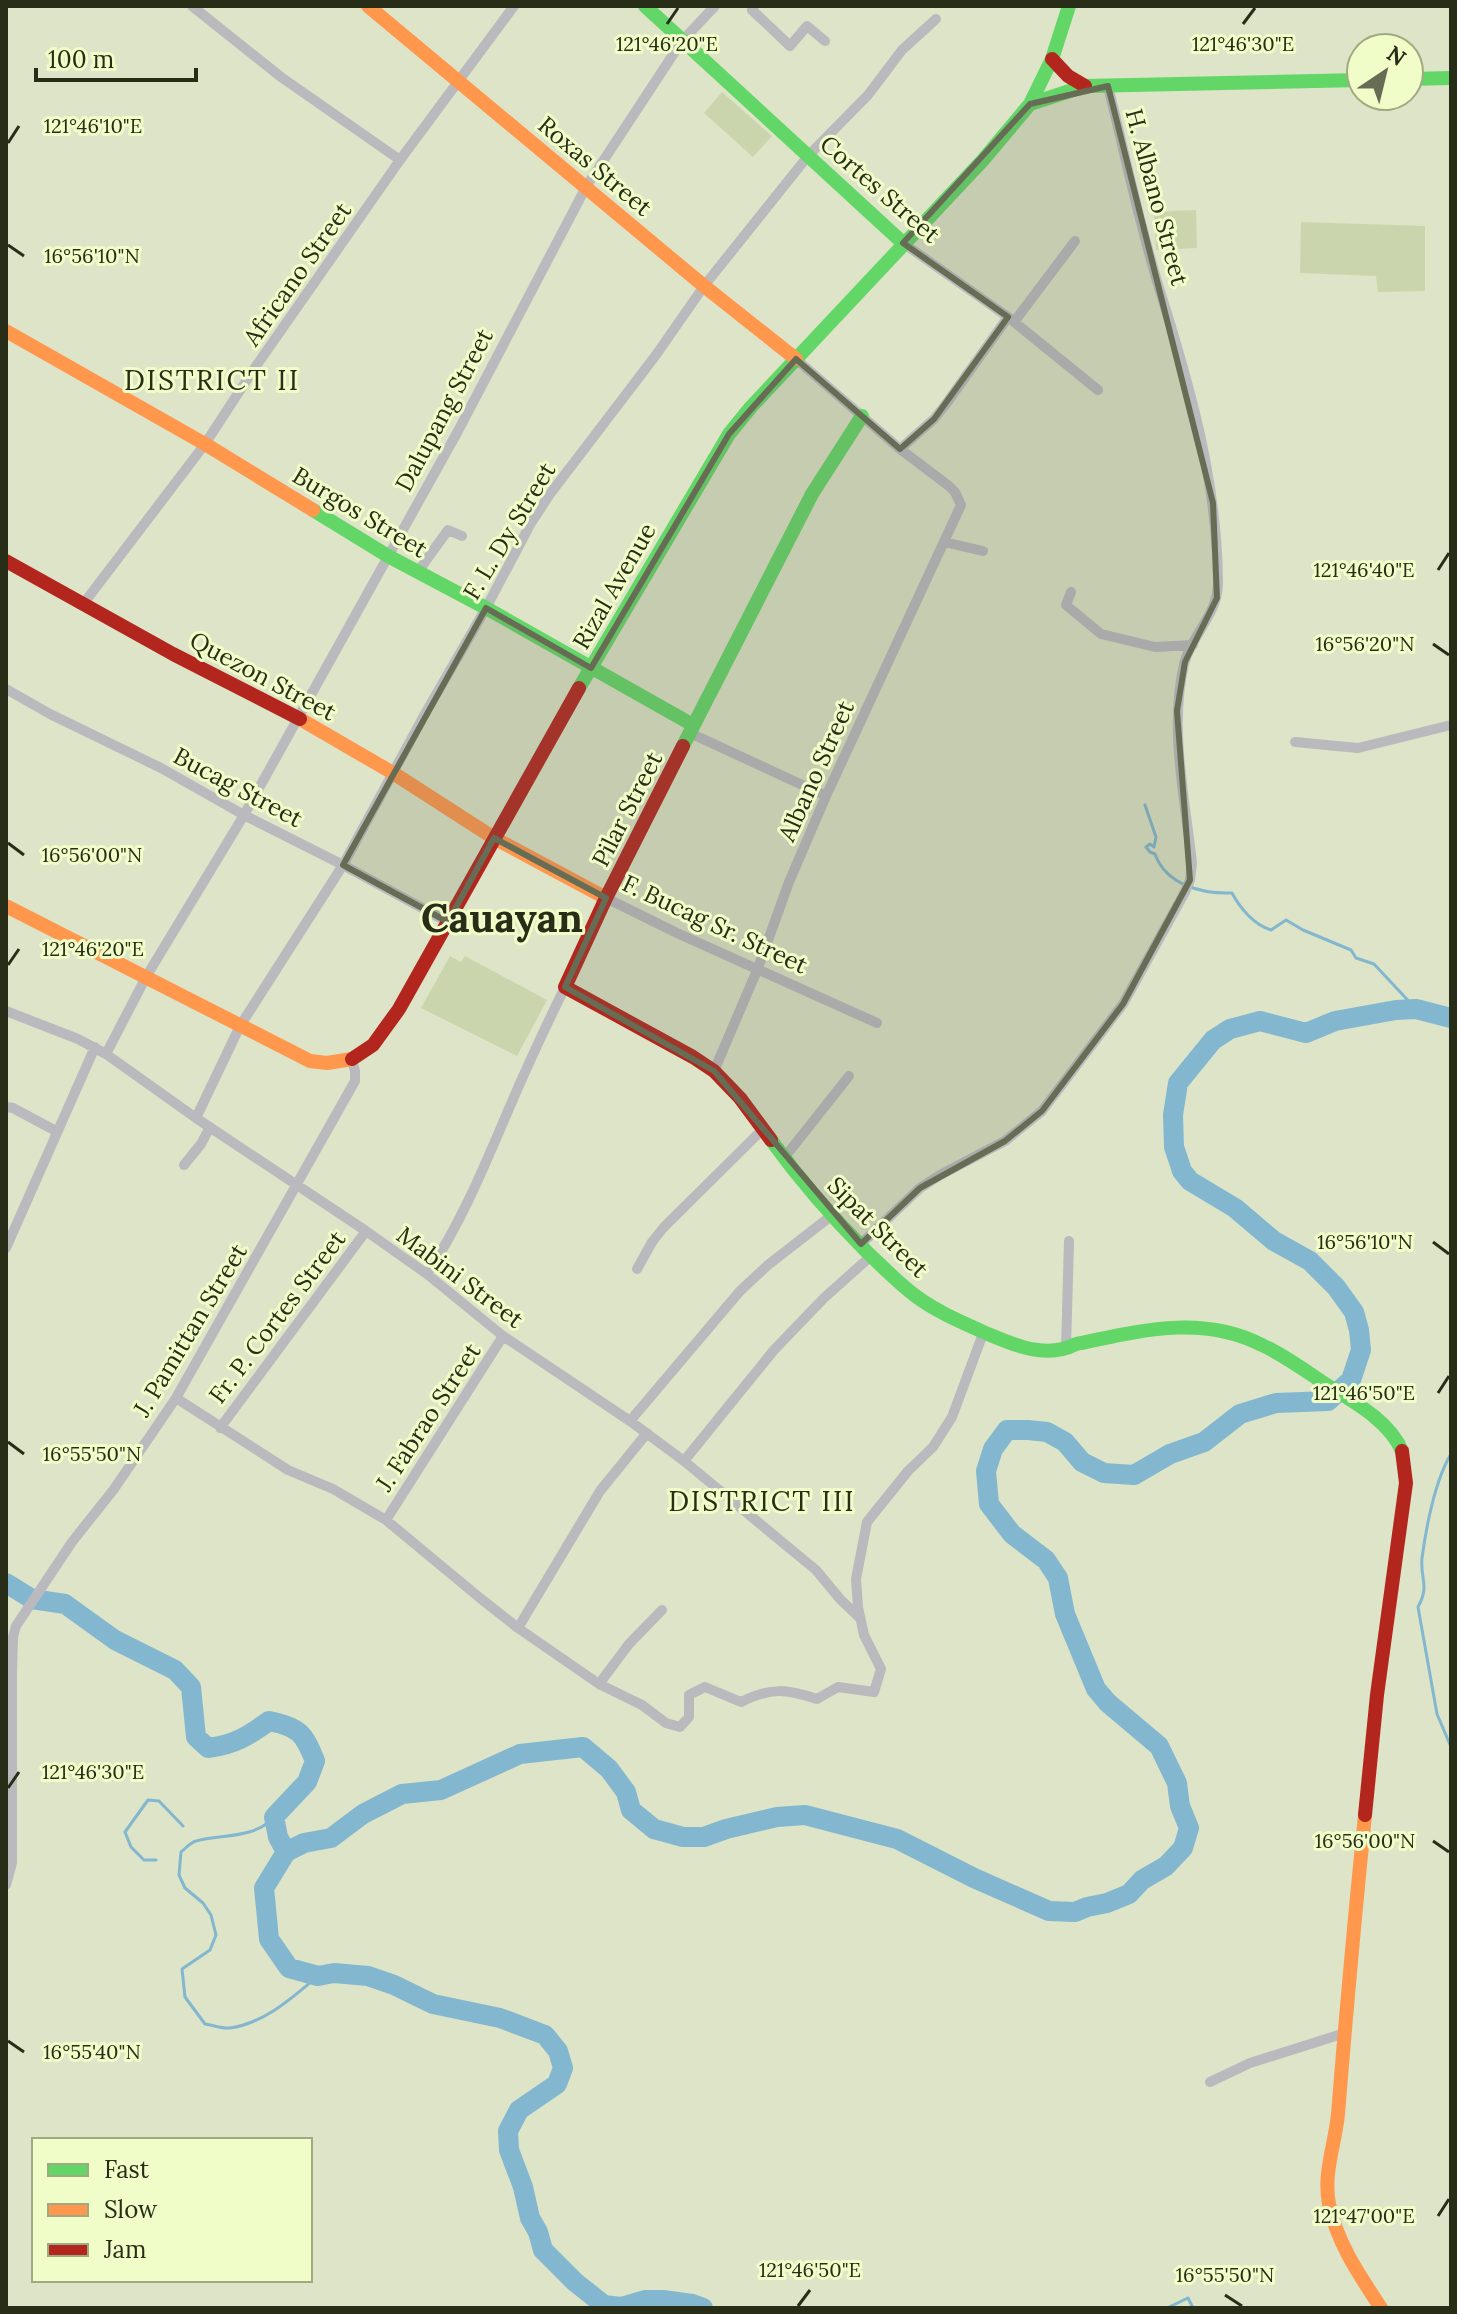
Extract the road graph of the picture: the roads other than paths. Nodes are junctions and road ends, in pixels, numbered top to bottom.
1 (192, 6) edge
2 (368, 6) edge
3 (514, 6) edge
4 (645, 6) edge
5 (715, 6) edge
6 (754, 6) edge
7 (1069, 6) edge
8 (936, 19) dead end
9 (682, 41) junction
10 (825, 41) dead end
11 (1052, 59) junction
12 (1451, 78) edge
13 (1425, 79) edge
14 (1345, 80) edge
15 (458, 81) junction
16 (1085, 86) junction
17 (1108, 86) junction
18 (1030, 104) junction
19 (808, 156) junction
20 (400, 160) junction
21 (586, 187) junction
22 (1075, 241) dead end
23 (903, 243) junction
24 (704, 286) junction
25 (1011, 320) junction
26 (6, 331) edge
27 (796, 359) junction
28 (1098, 390) dead end
29 (862, 416) junction
30 (205, 444) junction
31 (900, 449) junction
32 (462, 536) dead end
33 (944, 542) junction
34 (983, 551) dead end
35 (388, 556) junction
36 (6, 561) edge
37 (417, 573) junction
38 (1071, 592) dead end
39 (84, 603) junction
40 (486, 608) junction
41 (1193, 645) junction
42 (592, 668) junction
43 (6, 689) edge
44 (297, 717) junction
45 (1451, 725) edge
46 (691, 729) junction
47 (1295, 742) dead end
48 (393, 773) junction
49 (826, 796) junction
50 (244, 815) junction
51 (494, 838) junction
52 (343, 865) junction
53 (606, 898) junction
54 (6, 906) edge
55 (448, 922) junction
56 (758, 968) junction
57 (146, 977) junction
58 (565, 987) junction
59 (6, 1011) edge
60 (877, 1023) dead end
61 (240, 1026) junction
62 (95, 1047) junction
63 (106, 1054) junction
64 (352, 1060) junction
65 (714, 1071) junction
66 (849, 1076) dead end
67 (6, 1107) edge
68 (196, 1118) junction
69 (210, 1127) junction
70 (762, 1130) junction
71 (56, 1131) junction
72 (784, 1158) junction
73 (184, 1165) dead end
74 (297, 1185) junction
75 (831, 1216) junction
76 (366, 1231) junction
77 (1069, 1241) dead end
78 (861, 1244) junction
79 (6, 1248) edge
80 (871, 1256) junction
81 (637, 1269) dead end
82 (427, 1274) junction
83 (984, 1331) junction
84 (503, 1336) junction
85 (1066, 1349) junction
86 (176, 1398) junction
87 (630, 1421) junction
88 (220, 1428) junction
89 (647, 1433) junction
90 (684, 1461) junction
91 (386, 1520) junction
92 (662, 1610) dead end
93 (860, 1618) junction
94 (518, 1628) junction
95 (599, 1684) junction
96 (6, 1885) edge
97 (1345, 2033) junction
98 (1210, 2082) dead end
99 (1381, 2308) edge

1 - 20 street
2 - 15 street, Roxas Street
3 - 15 street, Africano Street
4 - 9 street, Cortes Street
5 - 9 street, Dalupang Street
6 - 10 street
7 - 11 street, Rizal Avenue
8 - 19 street, F. L. Dy Street
9 - 19 street, Cortes Street
9 - 21 street, Dalupang Street
11 - 16 street
11 - 18 street, Rizal Avenue
12 - 13 street
14 - 17 street
15 - 20 street, Africano Street
15 - 21 street, Roxas Street
16 - 17 street
16 - 18 street
17 - 41 street, H. Albano Street
18 - 23 street, Rizal Avenue
19 - 23 street, Cortes Street
19 - 24 street, F. L. Dy Street
20 - 30 street, Africano Street
21 - 24 street, Roxas Street
21 - 35 street, Dalupang Street
22 - 25 street
23 - 25 street, Cortes Street
23 - 27 street, Rizal Avenue
24 - 27 street, Roxas Street
24 - 40 street, F. L. Dy Street
25 - 28 street, Cortes Street
25 - 31 street
26 - 30 street, Burgos Street
27 - 29 street
27 - 42 street, Rizal Avenue
29 - 31 street
29 - 46 street, Pilar Street
30 - 35 street, Burgos Street
30 - 39 street, Africano Street
31 - 33 street, Albano Street
32 - 37 street
33 - 34 street
33 - 49 street, Albano Street
35 - 37 street, Burgos Street
35 - 44 street, Dalupang Street
36 - 39 street, Quezon Street
37 - 40 street, Burgos Street
38 - 41 street
39 - 44 street, Quezon Street
40 - 42 street, Burgos Street
40 - 48 street, F. L. Dy Street
41 - 78 street, H. Albano Street
42 - 46 street, Burgos Street
42 - 51 street, Rizal Avenue
43 - 50 street, Bucag Street
44 - 48 street, Quezon Street
44 - 50 street, Dalupang Street
45 - 47 street
46 - 49 street
46 - 53 street, Pilar Street
48 - 51 street, Quezon Street
48 - 52 street, F. L. Dy Street
49 - 56 street, Albano Street
50 - 52 street, Bucag Street
50 - 57 street, Dalupang Street
51 - 53 street, F. Bucag Sr. Street
51 - 55 street, Rizal Avenue
52 - 55 street, Bucag Street
52 - 61 street, F. L. Dy Street
53 - 56 street, F. Bucag Sr. Street
53 - 58 street, Pilar Street
54 - 57 street
55 - 64 street, Rizal Avenue
56 - 60 street, F. Bucag Sr. Street
56 - 65 street, Albano Street
57 - 61 street
57 - 63 street, Dalupang Street
58 - 65 street, Sipat Street
58 - 82 street, Pilar Street
59 - 62 street, Mabini Street
61 - 64 street
61 - 68 street, F. L. Dy Street
62 - 63 street, Mabini Street
62 - 71 street
63 - 68 street, Mabini Street
64 - 74 street
65 - 70 street, Sipat Street
66 - 72 street
67 - 71 street
68 - 69 street, Mabini Street
69 - 73 street
69 - 74 street, Mabini Street
70 - 72 street, Sipat Street
70 - 81 street
71 - 79 street
72 - 75 street, Sipat Street
74 - 76 street, Mabini Street
74 - 86 street, J. Pamittan Street
75 - 78 street, Sipat Street
75 - 87 street
76 - 82 street, Mabini Street
76 - 88 street, Fr. P. Cortes Street
77 - 85 street
78 - 80 street, Sipat Street
80 - 83 street, Sipat Street
80 - 90 street
82 - 84 street, Mabini Street
83 - 85 street, Sipat Street
83 - 93 street
84 - 87 street, Mabini Street
84 - 91 street, J. Fabrao Street
85 - 97 street, Sipat Street
86 - 88 street
86 - 96 street, J. Pamittan Street
87 - 89 street, Mabini Street
88 - 91 street
89 - 90 street, Mabini Street
89 - 94 street
90 - 93 street, Mabini Street
91 - 94 street
92 - 95 street
93 - 95 street
94 - 95 street
97 - 98 street
97 - 99 street, Sipat Street

